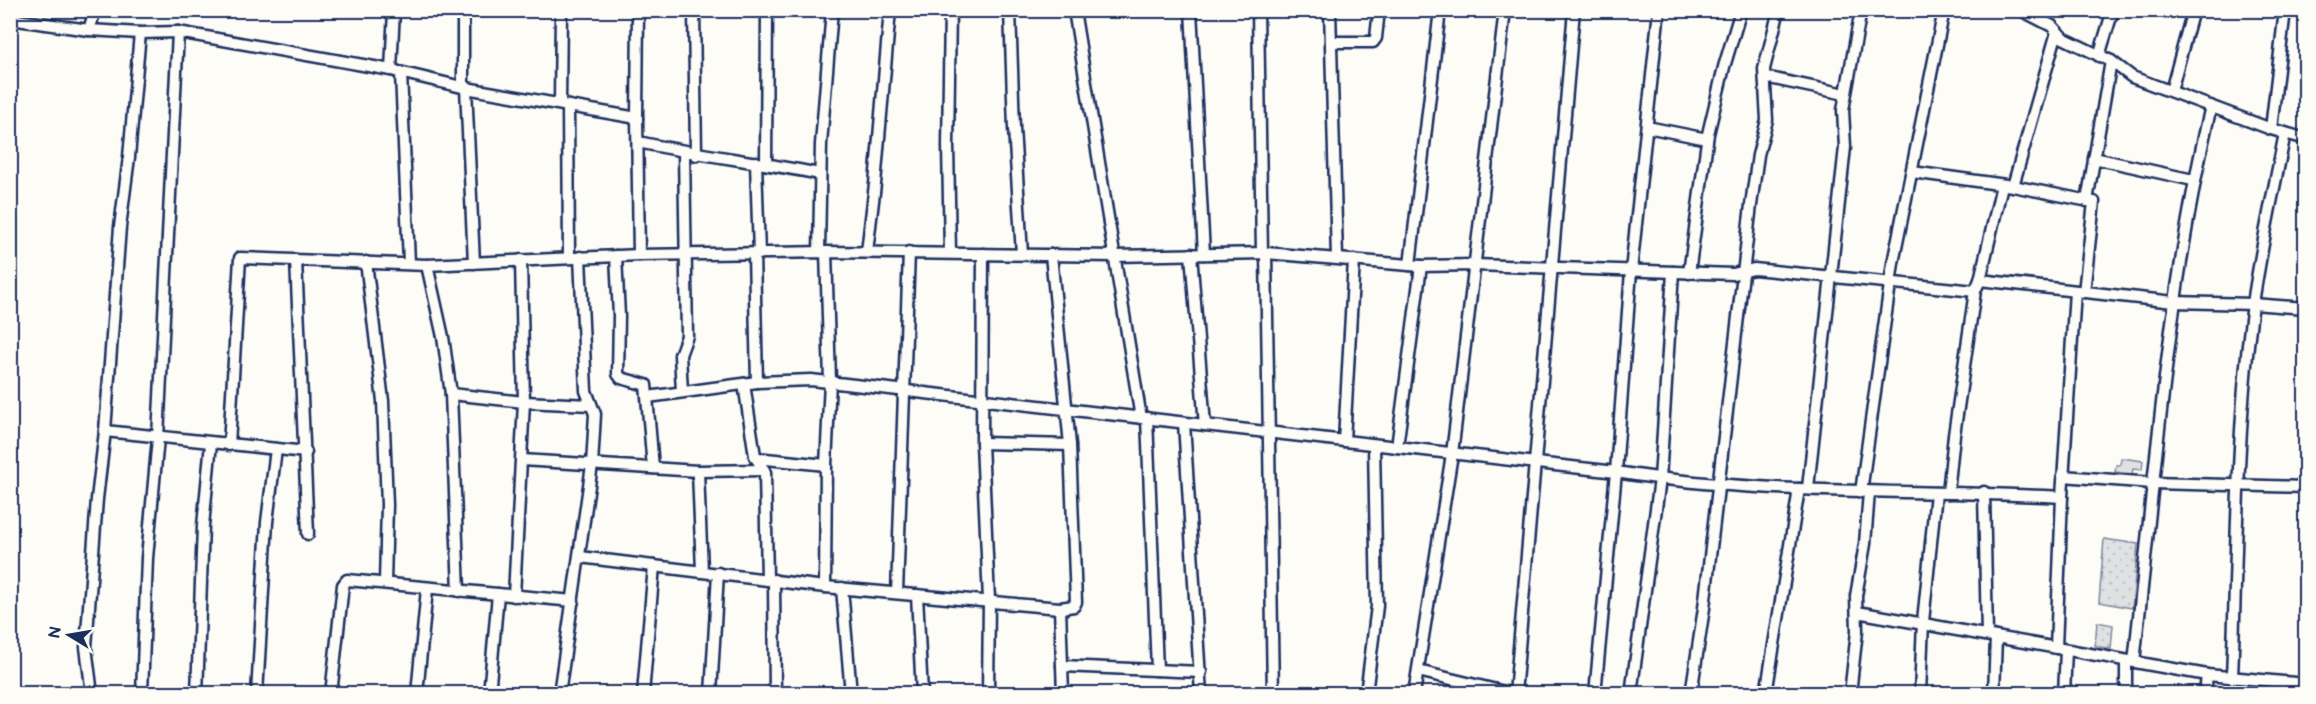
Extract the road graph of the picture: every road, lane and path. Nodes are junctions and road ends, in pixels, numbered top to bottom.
1 (95, 10) edge
2 (394, 10) edge
3 (463, 10) edge
4 (561, 10) edge
5 (638, 10) edge
6 (694, 10) edge
7 (767, 10) edge
8 (832, 10) edge
9 (890, 10) edge
10 (950, 10) edge
11 (1010, 10) edge
12 (1074, 10) edge
13 (1191, 10) edge
14 (1258, 10) edge
15 (1330, 10) edge
16 (1379, 10) edge
17 (1440, 10) edge
18 (1504, 10) edge
19 (1574, 10) edge
20 (1659, 10) edge
21 (1741, 10) edge
22 (1779, 10) edge
23 (1861, 10) edge
24 (1944, 10) edge
25 (2021, 10) edge
26 (2113, 10) edge
27 (2193, 10) edge
28 (2285, 10) edge
29 (2034, 13) edge
30 (13, 16) edge
31 (89, 30) junction
32 (178, 32) junction
33 (2057, 32) junction
34 (140, 33) junction
35 (1332, 42) junction
36 (2099, 56) junction
37 (2111, 61) junction
38 (396, 71) junction
39 (1765, 77) junction
40 (464, 88) junction
41 (2172, 91) junction
42 (1845, 94) junction
43 (564, 105) junction
44 (2211, 106) junction
45 (637, 118) junction
46 (1647, 126) junction
47 (2271, 129) junction
48 (2284, 133) junction
49 (1707, 139) junction
50 (2306, 139) edge
51 (638, 141) junction
52 (684, 152) junction
53 (696, 154) junction
54 (2094, 158) junction
55 (761, 163) junction
56 (1912, 172) junction
57 (820, 174) junction
58 (2193, 180) junction
59 (2008, 186) junction
60 (2087, 201) junction
61 (822, 252) junction
62 (867, 252) junction
63 (909, 252) junction
64 (950, 253) junction
65 (1264, 253) junction
66 (686, 254) junction
67 (756, 254) junction
68 (983, 254) junction
69 (1022, 254) junction
70 (1191, 254) junction
71 (1204, 254) junction
72 (639, 255) junction
73 (1051, 255) junction
74 (616, 256) junction
75 (1114, 256) junction
76 (575, 257) junction
77 (1337, 258) junction
78 (296, 260) junction
79 (521, 260) junction
80 (1354, 260) junction
81 (366, 262) junction
82 (409, 263) junction
83 (474, 263) junction
84 (427, 265) junction
85 (1475, 265) junction
86 (1416, 266) junction
87 (1551, 268) junction
88 (1631, 271) junction
89 (1743, 271) junction
90 (1673, 272) junction
91 (1689, 273) junction
92 (1830, 276) junction
93 (1980, 280) junction
94 (1890, 283) junction
95 (1976, 291) junction
96 (2080, 292) junction
97 (2174, 302) junction
98 (2253, 304) junction
99 (2306, 309) edge
100 (830, 381) junction
101 (757, 382) junction
102 (744, 384) junction
103 (903, 391) junction
104 (682, 392) junction
105 (452, 394) junction
106 (648, 397) junction
107 (981, 400) junction
108 (524, 402) junction
109 (591, 405) junction
110 (1065, 409) junction
111 (1144, 418) junction
112 (1184, 423) junction
113 (1204, 425) junction
114 (105, 431) junction
115 (1270, 433) junction
116 (158, 438) junction
117 (1344, 441) junction
118 (981, 442) junction
119 (211, 443) junction
120 (229, 445) junction
121 (1070, 445) junction
122 (1374, 445) junction
123 (1397, 447) junction
124 (276, 449) junction
125 (306, 452) junction
126 (1452, 454) junction
127 (756, 458) junction
128 (522, 460) junction
129 (1533, 464) junction
130 (592, 465) junction
131 (826, 465) junction
132 (653, 468) junction
133 (764, 470) junction
134 (698, 471) junction
135 (1616, 472) junction
136 (2063, 476) junction
137 (1660, 479) junction
138 (2152, 483) junction
139 (1719, 486) junction
140 (2239, 486) junction
141 (2306, 487) edge
142 (1803, 488) junction
143 (1865, 492) junction
144 (1984, 492) junction
145 (1942, 493) junction
146 (2062, 497) junction
147 (309, 534) dead end
148 (580, 557) junction
149 (654, 566) junction
150 (702, 571) junction
151 (718, 573) junction
152 (770, 580) junction
153 (385, 583) junction
154 (825, 586) junction
155 (842, 588) junction
156 (427, 589) junction
157 (459, 591) junction
158 (897, 592) junction
159 (498, 594) junction
160 (917, 595) junction
161 (514, 596) junction
162 (989, 600) junction
163 (573, 601) junction
164 (1060, 608) junction
165 (1857, 612) junction
166 (1923, 622) junction
167 (1991, 636) junction
168 (2061, 649) junction
169 (2130, 662) junction
170 (1062, 666) junction
171 (1157, 670) junction
172 (1418, 671) junction
173 (1200, 672) junction
174 (2207, 675) junction
175 (2232, 678) junction
176 (1463, 682) junction
177 (2306, 684) edge
178 (93, 693) edge
179 (141, 693) edge
180 (197, 693) edge
181 (257, 693) edge
182 (331, 693) edge
183 (417, 693) edge
184 (489, 693) edge
185 (559, 693) edge
186 (643, 693) edge
187 (711, 693) edge
188 (776, 693) edge
189 (851, 693) edge
190 (922, 693) edge
191 (988, 693) edge
192 (1063, 693) edge
193 (1201, 693) edge
194 (1274, 693) edge
195 (1366, 693) edge
196 (1414, 693) edge
197 (1462, 693) edge
198 (1514, 693) edge
199 (1595, 693) edge
200 (1631, 693) edge
201 (1691, 693) edge
202 (1767, 693) edge
203 (1850, 693) edge
204 (1920, 693) edge
205 (1994, 693) edge
206 (2064, 693) edge
207 (2126, 693) edge
208 (2205, 693) edge

1 - 31 street
2 - 38 street
3 - 40 street
4 - 43 street
5 - 45 street
6 - 53 street
7 - 55 street
8 - 57 street
9 - 62 street
10 - 64 street
11 - 69 street
12 - 75 street
13 - 71 street
14 - 65 street
15 - 35 street
16 - 35 street
17 - 86 street
18 - 85 street
19 - 87 street
20 - 46 street
21 - 49 street
22 - 39 street
23 - 42 street
24 - 56 street
25 - 29 street
26 - 36 street
27 - 41 street
28 - 47 street
29 - 33 street
30 - 31 street
31 - 34 street
32 - 34 street
32 - 38 street
32 - 116 street
33 - 36 street
33 - 59 street
34 - 114 street
35 - 77 street
36 - 37 street
37 - 41 street
37 - 54 street
38 - 40 street
38 - 82 street
39 - 42 street
39 - 89 street
40 - 43 street
40 - 83 street
41 - 44 street
42 - 92 street
43 - 45 street
43 - 76 street
44 - 47 street
44 - 58 street
45 - 51 street
46 - 49 street
46 - 88 street
47 - 48 street
48 - 50 street
48 - 98 street
49 - 91 street
51 - 52 street
51 - 72 street
52 - 53 street
52 - 66 street
53 - 55 street
54 - 58 street
54 - 60 street
55 - 57 street
55 - 67 street
56 - 59 street
56 - 94 street
57 - 61 street
58 - 97 street
59 - 60 street
59 - 93 street
60 - 96 street
61 - 62 street
61 - 67 street
61 - 100 street
62 - 63 street
63 - 64 street
63 - 103 street
64 - 68 street
65 - 71 street
65 - 77 street
65 - 115 street
66 - 67 street
66 - 72 street
66 - 104 street
67 - 101 street
68 - 69 street
68 - 107 street
69 - 73 street
70 - 71 street
70 - 75 street
70 - 113 street
72 - 74 street
73 - 75 street
73 - 110 street
74 - 76 street
74 - 106 street
75 - 111 street
76 - 79 street
76 - 109 street
77 - 80 street
78 - 81 street
78 - 120 street
78 - 125 street
79 - 83 street
79 - 108 street
80 - 86 street
80 - 117 street
81 - 82 street
81 - 153 street
82 - 84 street
83 - 84 street
84 - 105 street
85 - 86 street
85 - 87 street
85 - 126 street
86 - 123 street
87 - 88 street
87 - 129 street
88 - 90 street
88 - 135 street
89 - 91 street
89 - 92 street
89 - 139 street
90 - 91 street
90 - 137 street
92 - 94 street
92 - 142 street
93 - 95 street
93 - 96 street
94 - 95 street
94 - 143 street
95 - 145 street
96 - 97 street
96 - 136 street
97 - 98 street
97 - 138 street
98 - 99 street
98 - 140 street
100 - 101 street
100 - 103 street
100 - 131 street
101 - 102 street
102 - 104 street
102 - 127 street
103 - 107 street
103 - 158 street
104 - 106 street
105 - 108 street
105 - 157 street
106 - 132 street
107 - 110 street
107 - 118 street
108 - 109 street
108 - 128 street
109 - 130 street
110 - 111 street
110 - 121 street
111 - 112 street
111 - 171 street
112 - 113 street
112 - 173 street
113 - 115 street
114 - 116 street
114 - 178 street
115 - 117 street
115 - 194 street
116 - 119 street
116 - 179 street
117 - 122 street
118 - 121 street
118 - 162 street
119 - 120 street
119 - 180 street
120 - 124 street
121 - 164 street
122 - 123 street
122 - 195 street
123 - 126 street
124 - 125 street
124 - 181 street
125 - 147 street
126 - 129 street
126 - 172 street
127 - 131 street
127 - 133 street
128 - 130 street
128 - 161 street
129 - 135 street
129 - 198 street
130 - 132 street
130 - 148 street
131 - 154 street
132 - 134 street
133 - 134 street
133 - 152 street
134 - 150 street
135 - 137 street
135 - 199 street
136 - 138 street
136 - 146 street
137 - 139 street
137 - 200 street
138 - 140 street
138 - 169 street
139 - 142 street
139 - 201 street
140 - 141 street
140 - 175 street
142 - 143 street
142 - 202 street
143 - 145 street
143 - 165 street
144 - 145 street
144 - 146 street
144 - 167 street
145 - 166 street
146 - 168 street
148 - 149 street
148 - 163 street
149 - 150 street
149 - 186 street
150 - 151 street
151 - 152 street
151 - 187 street
152 - 154 street
152 - 188 street
153 - 156 street
153 - 182 street
154 - 155 street
155 - 158 street
155 - 189 street
156 - 157 street
156 - 183 street
157 - 159 street
158 - 160 street
159 - 161 street
159 - 184 street
160 - 162 street
160 - 190 street
161 - 163 street
162 - 164 street
162 - 191 street
163 - 185 street
164 - 170 street
165 - 166 street
165 - 203 street
166 - 167 street
166 - 204 street
167 - 168 street
167 - 205 street
168 - 169 street
168 - 206 street
169 - 174 street
169 - 207 street
170 - 171 street
170 - 192 street
171 - 173 street
172 - 176 street
172 - 196 street
173 - 193 street
174 - 175 street
174 - 208 street
175 - 177 street
176 - 197 street
176 - 198 street

